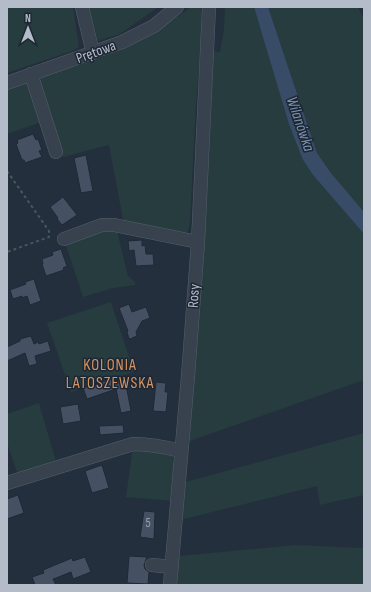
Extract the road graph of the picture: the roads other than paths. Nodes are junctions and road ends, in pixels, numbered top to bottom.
1 (82, 7) edge
2 (177, 7) edge
3 (209, 7) edge
4 (93, 53) junction
5 (31, 74) junction
6 (7, 83) edge
7 (56, 152) dead end
8 (64, 239) dead end
9 (198, 242) junction
10 (181, 451) junction
11 (7, 483) edge
12 (152, 565) dead end
13 (172, 567) junction
14 (170, 585) edge

1 - 4 street
2 - 4 street, Prętowa
3 - 9 street, Rosy
4 - 5 street, Prętowa
5 - 6 street, Prętowa
5 - 7 street
8 - 9 street
9 - 10 street, Rosy
10 - 11 street
10 - 13 street, Rosy
12 - 13 street
13 - 14 street, Rosy

